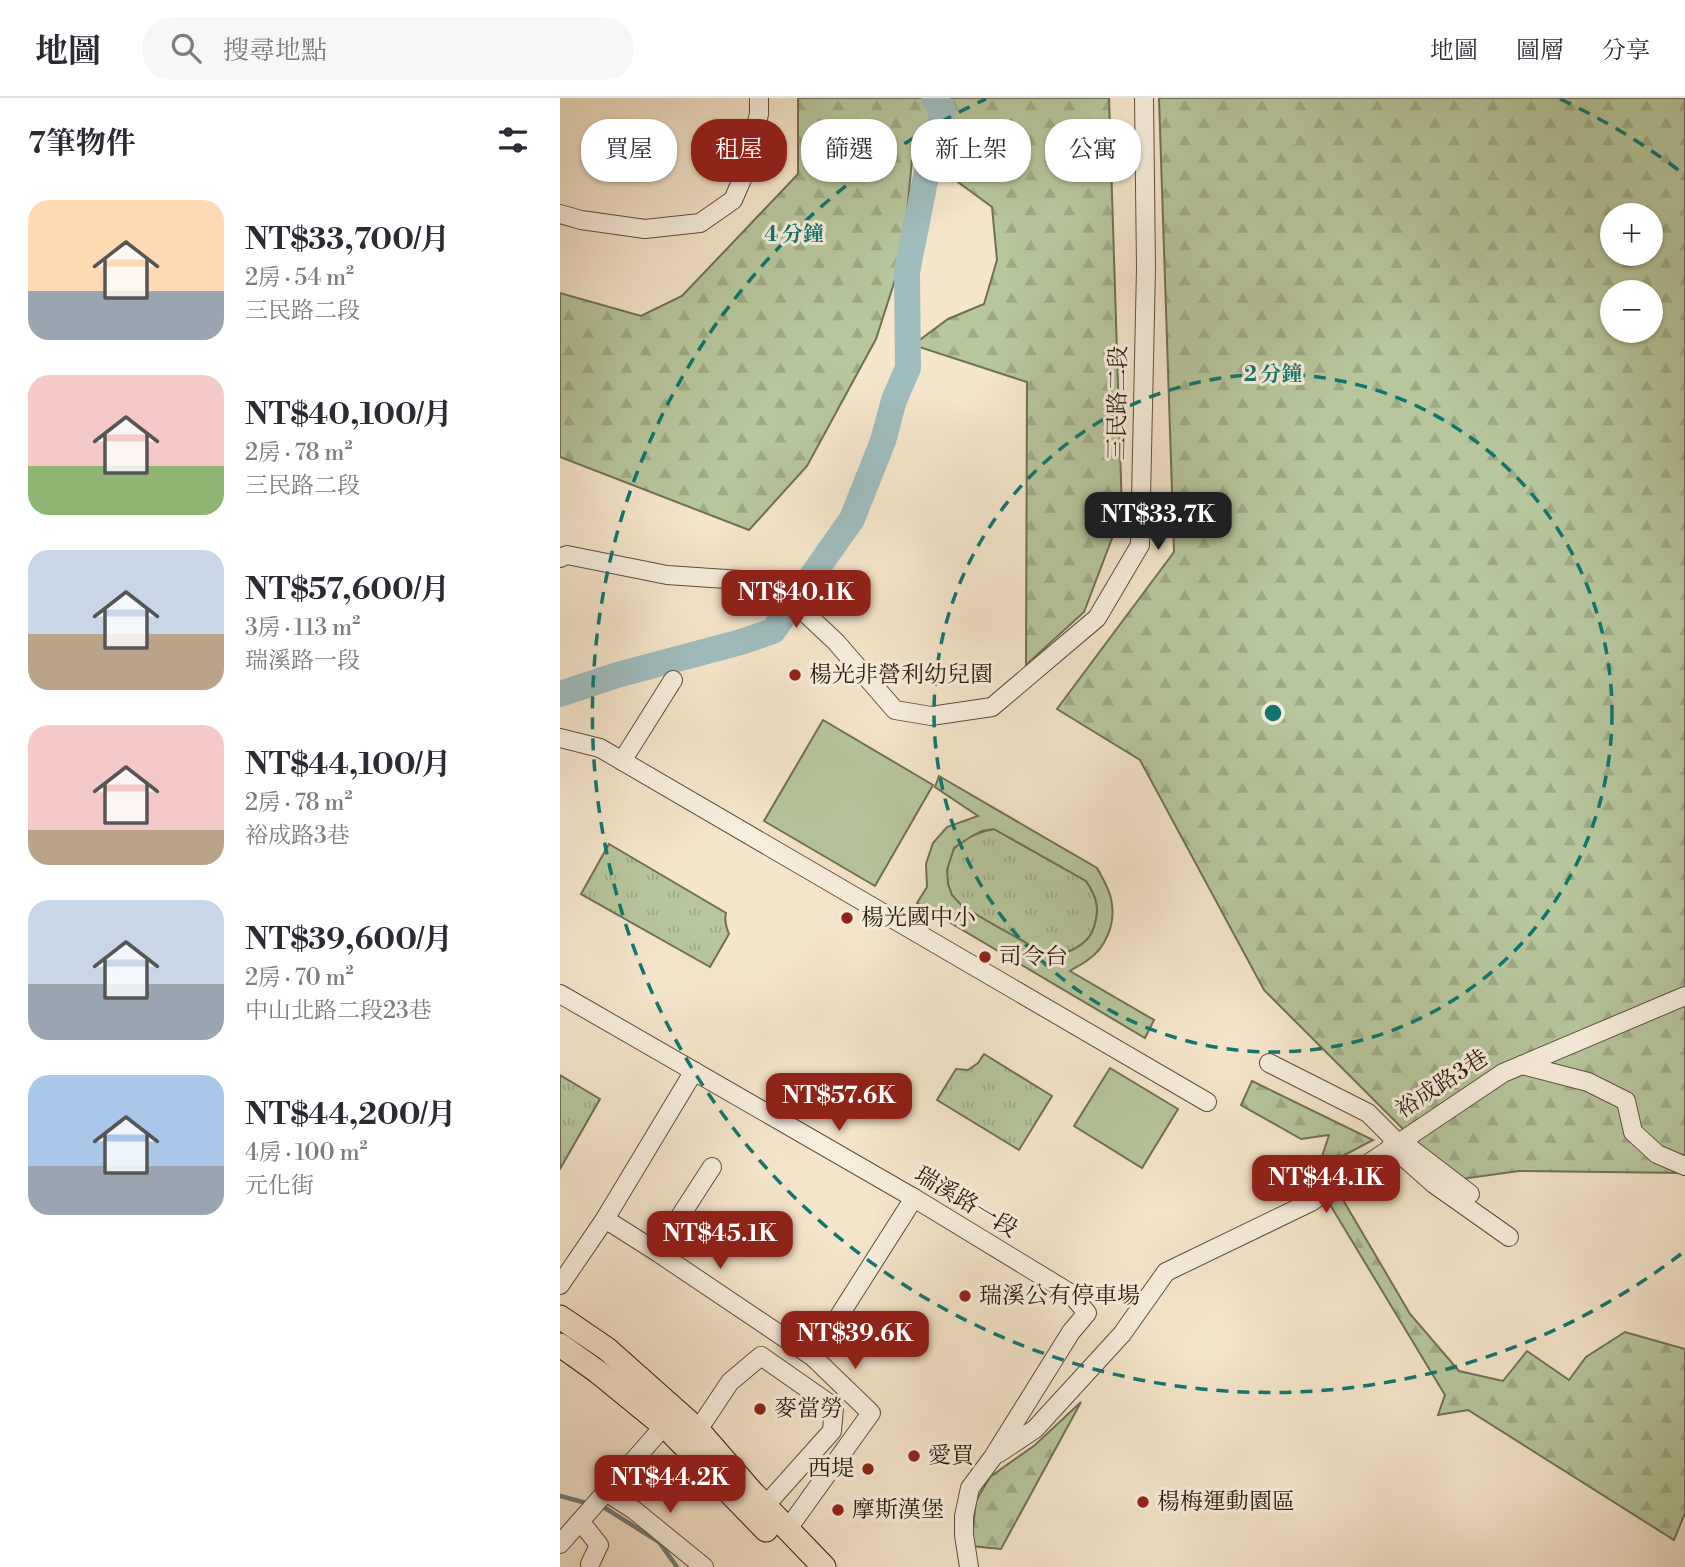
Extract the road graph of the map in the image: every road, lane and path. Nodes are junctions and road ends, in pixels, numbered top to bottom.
1 (759, 98) edge
2 (1144, 98) edge
3 (560, 214) edge
4 (560, 558) edge
5 (673, 680) dead end
6 (560, 738) edge
7 (622, 761) junction
8 (560, 994) edge
9 (1685, 996) edge
10 (1269, 1063) dead end
11 (1522, 1065) junction
12 (694, 1071) junction
13 (1207, 1102) dead end
14 (1396, 1143) junction
15 (1685, 1166) edge
16 (712, 1167) dead end
17 (1470, 1194) dead end
18 (914, 1198) junction
19 (605, 1219) junction
20 (1509, 1237) dead end
21 (657, 1252) junction
22 (560, 1285) edge
23 (1087, 1312) joint
24 (560, 1317) edge
25 (560, 1345) edge
26 (813, 1357) junction
27 (664, 1426) junction
28 (698, 1430) junction
29 (993, 1457) junction
30 (607, 1494) junction
31 (765, 1506) junction
32 (582, 1519) junction
33 (787, 1530) junction
34 (560, 1544) edge
35 (597, 1565) edge
36 (704, 1567) edge
37 (802, 1567) edge
38 (824, 1567) edge
39 (969, 1567) edge

1 - 3 street
2 - 4 street, 三民路二段
5 - 7 street
6 - 7 street
7 - 13 street
8 - 12 street, 瑞溪路一段
9 - 11 street, 裕成路3巷
10 - 14 street
11 - 14 street, 裕成路3巷
11 - 15 street
12 - 18 street, 瑞溪路一段
12 - 19 street
14 - 17 street
14 - 20 street
14 - 29 street, 裕成路3巷
16 - 21 street
18 - 23 street, 瑞溪路一段
18 - 26 street
19 - 21 street
19 - 22 street
21 - 26 street
23 - 29 street, 裕成路3巷
24 - 28 main road
25 - 27 main road
26 - 33 street
27 - 30 street
27 - 37 main road
28 - 31 main road
28 - 31 street
29 - 39 street, 裕成路3巷
30 - 32 street
30 - 36 street
31 - 33 main road
32 - 34 street
32 - 35 street
33 - 38 main road

